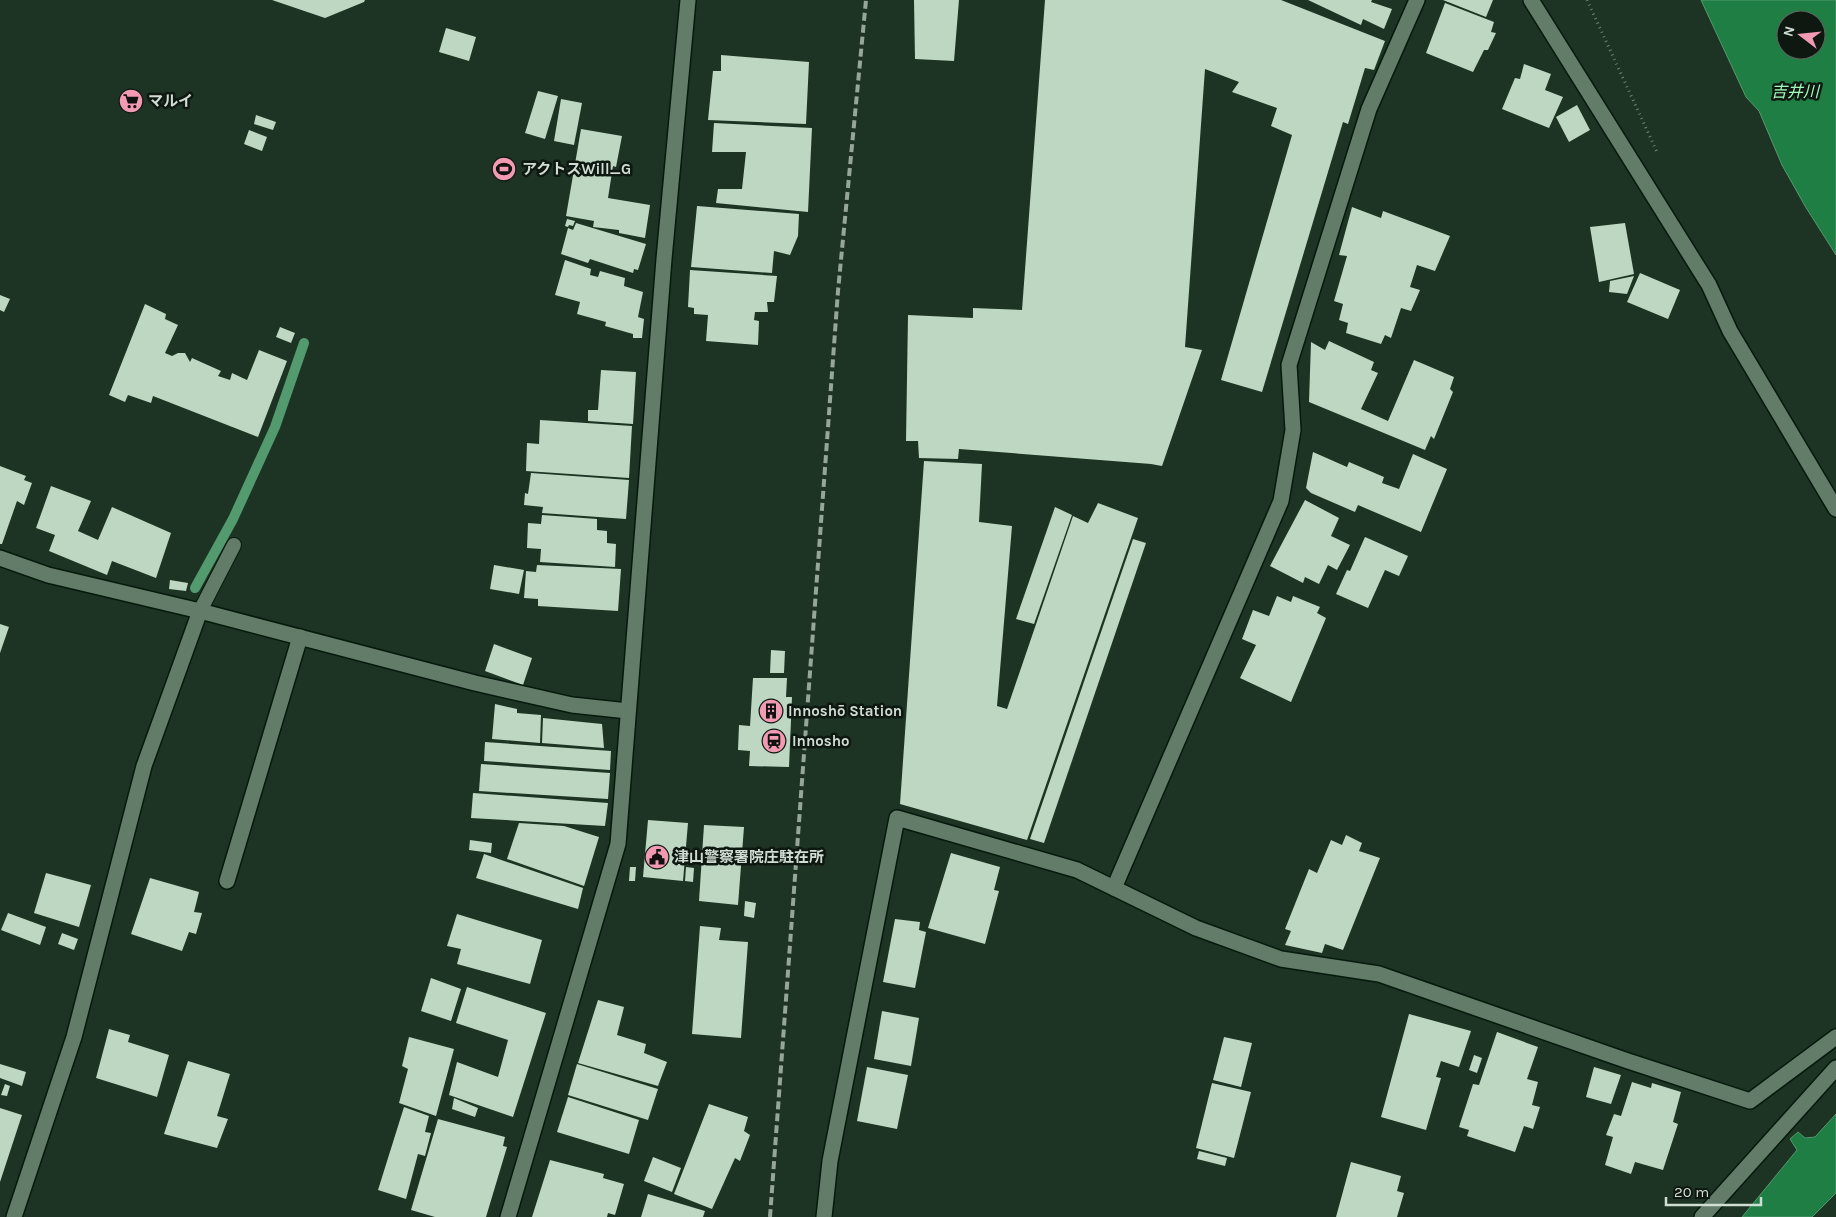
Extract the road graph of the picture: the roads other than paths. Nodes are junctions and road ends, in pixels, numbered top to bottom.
1 (688, 0) edge
2 (1417, 0) edge
3 (1531, 0) edge
4 (1836, 509) edge
5 (234, 545) dead end
6 (0, 558) edge
7 (200, 611) junction
8 (300, 637) junction
9 (628, 711) junction
10 (228, 882) dead end
11 (1114, 888) junction
12 (1836, 1037) edge
13 (1836, 1068) edge
14 (14, 1217) edge
15 (508, 1217) edge
16 (824, 1217) edge
17 (1702, 1217) edge

1 - 9 street
2 - 11 street
3 - 4 street
5 - 7 lane
6 - 7 street
7 - 8 street
7 - 14 street
8 - 9 street
8 - 10 street
9 - 15 street
11 - 12 street
11 - 16 street
13 - 17 street

